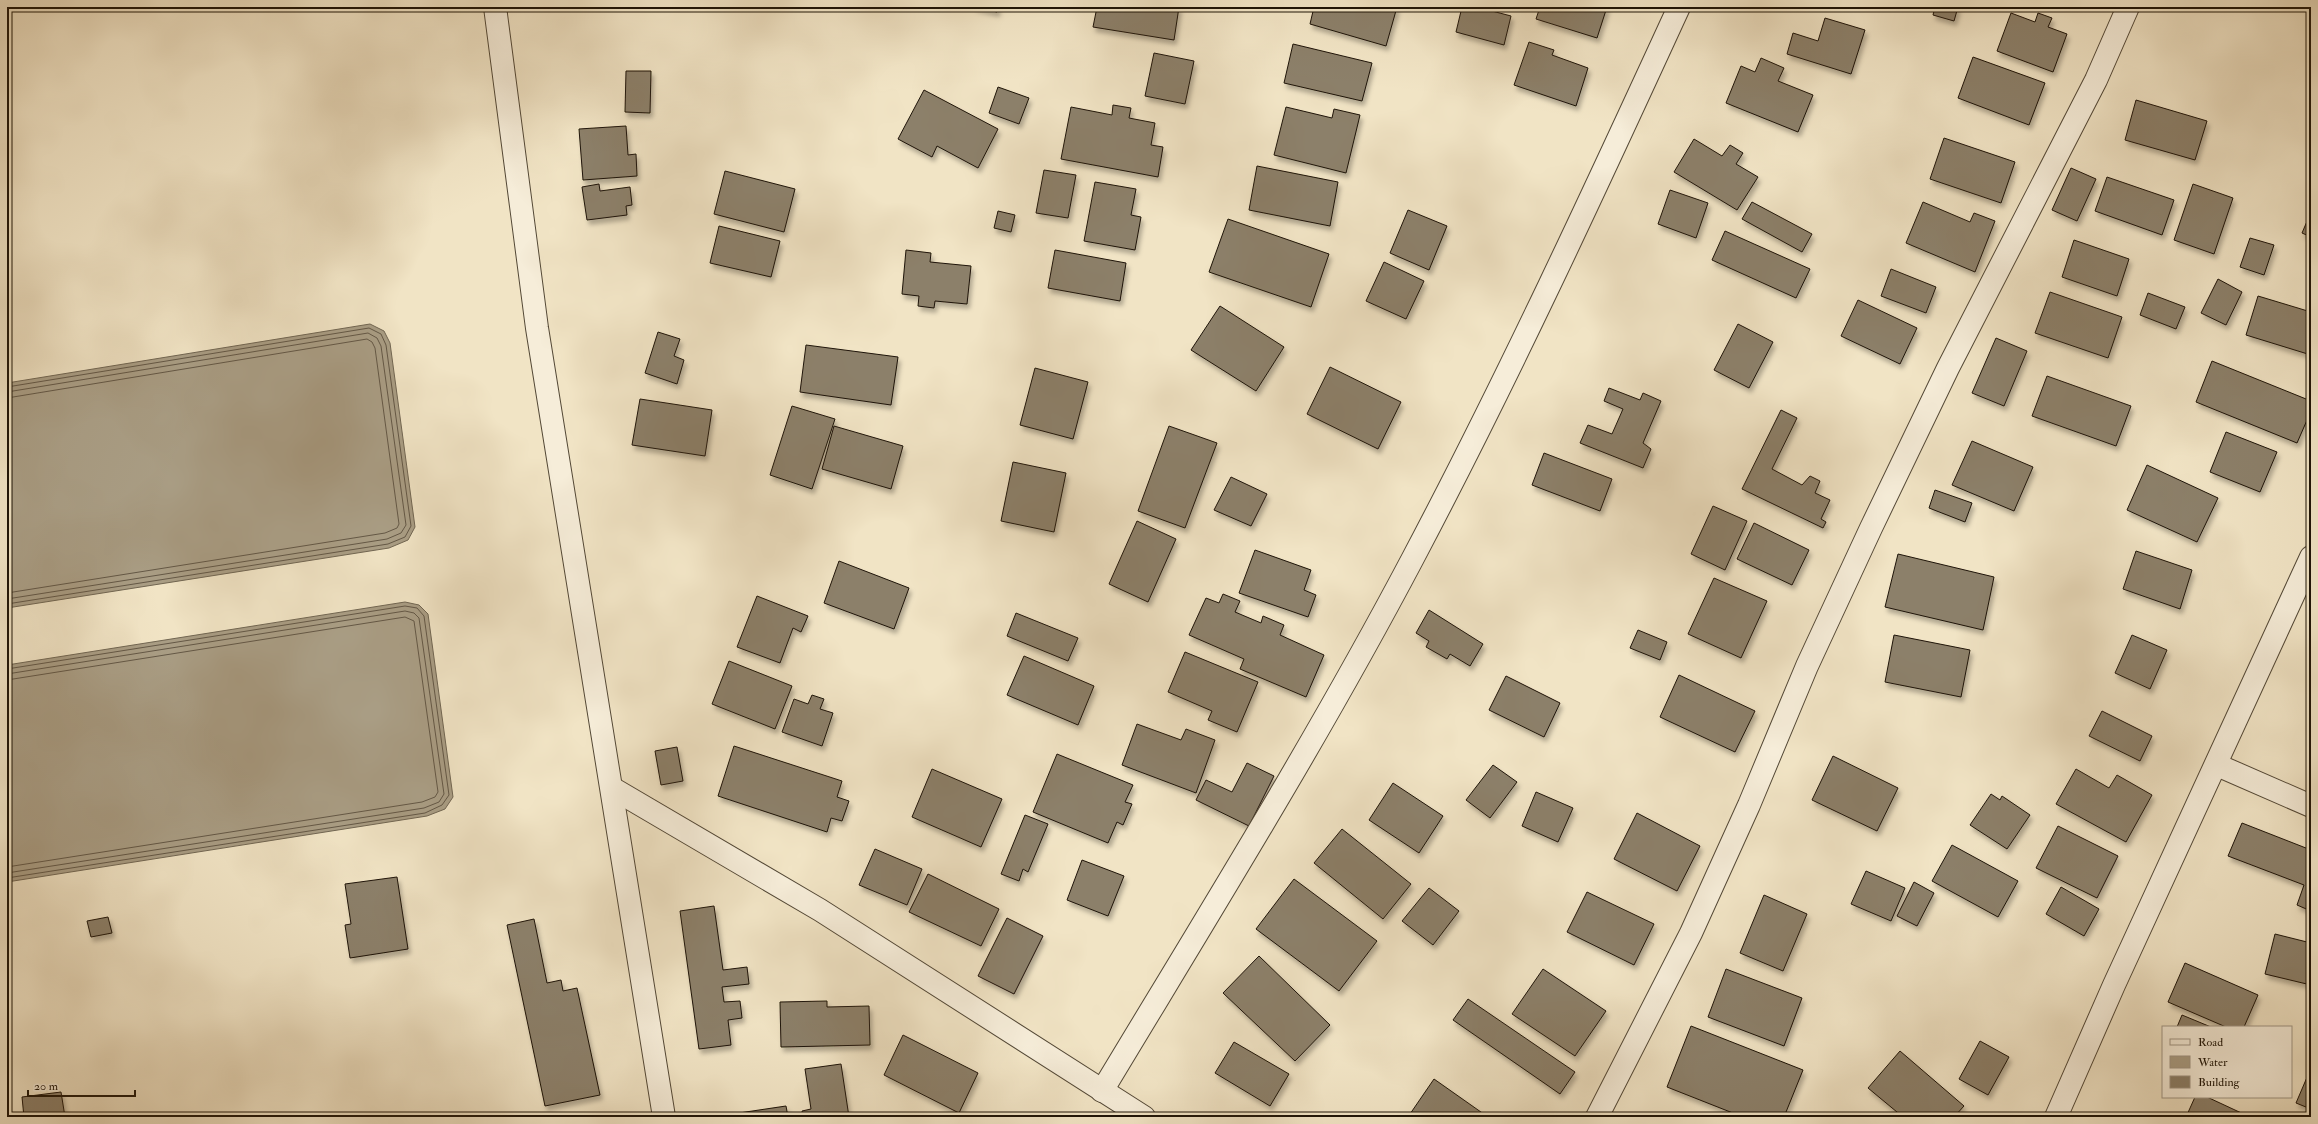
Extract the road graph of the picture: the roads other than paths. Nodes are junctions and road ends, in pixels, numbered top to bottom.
1 (496, 7) edge
2 (1679, 7) edge
3 (2128, 7) edge
4 (2311, 557) edge
5 (2217, 765) junction
6 (612, 788) junction
7 (2311, 806) edge
8 (1102, 1091) junction
9 (664, 1117) edge
10 (1144, 1117) edge
11 (1597, 1117) edge
12 (2056, 1117) edge

1 - 6 street
2 - 8 street
3 - 11 street
4 - 5 street
5 - 7 street
5 - 12 street
6 - 8 street
6 - 9 street
8 - 10 street

